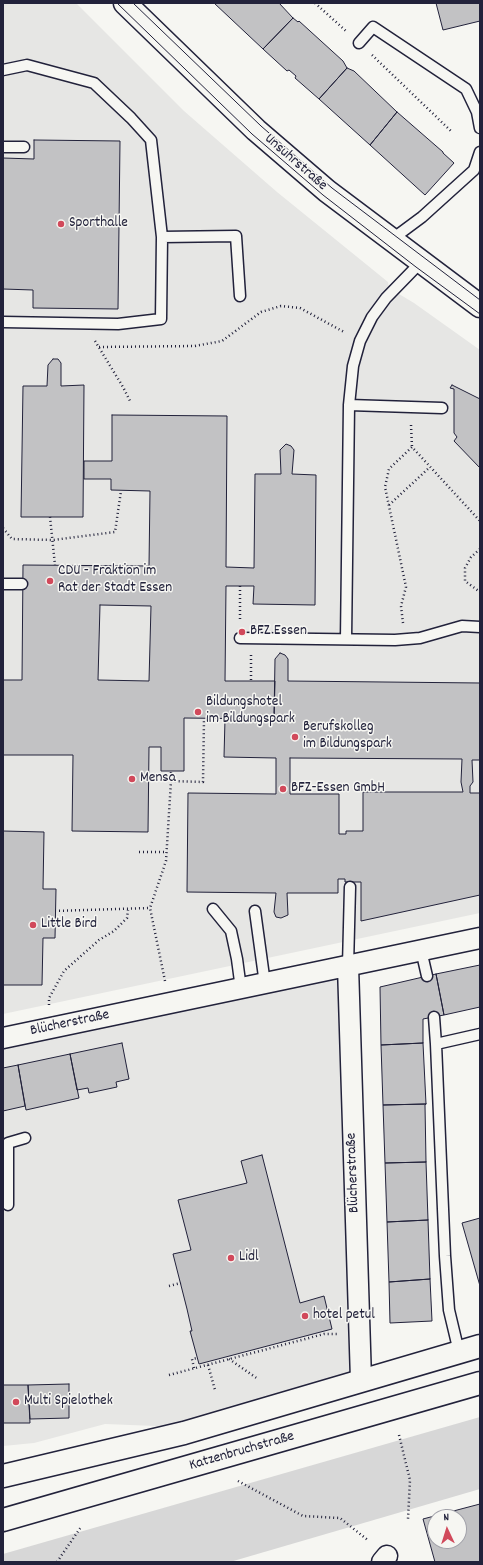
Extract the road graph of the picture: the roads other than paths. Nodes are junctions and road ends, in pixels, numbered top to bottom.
1 (125, 3) edge
2 (358, 42) road end
3 (3, 70) edge
4 (480, 128) edge
5 (3, 146) edge
6 (24, 147) dead end
7 (480, 152) edge
8 (162, 237) junction
9 (391, 240) junction
10 (420, 262) junction
11 (240, 296) dead end
12 (480, 306) edge
13 (3, 322) edge
14 (349, 405) junction
15 (442, 408) dead end
16 (3, 584) edge
17 (22, 584) dead end
18 (480, 627) edge
19 (240, 638) road end
20 (346, 639) junction
21 (350, 887) dead end
22 (213, 909) dead end
23 (255, 911) dead end
24 (480, 938) edge
25 (422, 950) junction
26 (348, 966) junction
27 (427, 976) dead end
28 (266, 984) junction
29 (241, 989) junction
30 (434, 1017) dead end
31 (480, 1034) edge
32 (3, 1038) edge
33 (436, 1044) junction
34 (25, 1138) dead end
35 (8, 1205) dead end
36 (480, 1346) edge
37 (460, 1352) junction
38 (361, 1380) junction
39 (480, 1383) edge
40 (3, 1476) edge
41 (3, 1520) edge

1 - 9 main road, Unsuhrstraße
2 - 4 lane
3 - 8 lane
5 - 6 lane
7 - 9 lane
8 - 11 lane
8 - 13 lane
9 - 10 main road, Unsuhrstraße
10 - 12 main road, Unsuhrstraße
10 - 14 lane
14 - 15 lane
14 - 20 lane
16 - 17 lane
18 - 20 lane
19 - 20 lane
21 - 26 lane
22 - 29 lane
23 - 28 lane
24 - 25 street, Blücherstraße
25 - 26 street, Blücherstraße
25 - 27 lane
26 - 28 street, Blücherstraße
26 - 38 street, Blücherstraße
28 - 29 street, Blücherstraße
29 - 32 street, Blücherstraße
30 - 33 lane
31 - 33 lane
33 - 37 lane
34 - 35 lane
36 - 37 main road
37 - 38 main road
38 - 40 main road
39 - 41 main road, Katzenbruchstraße

